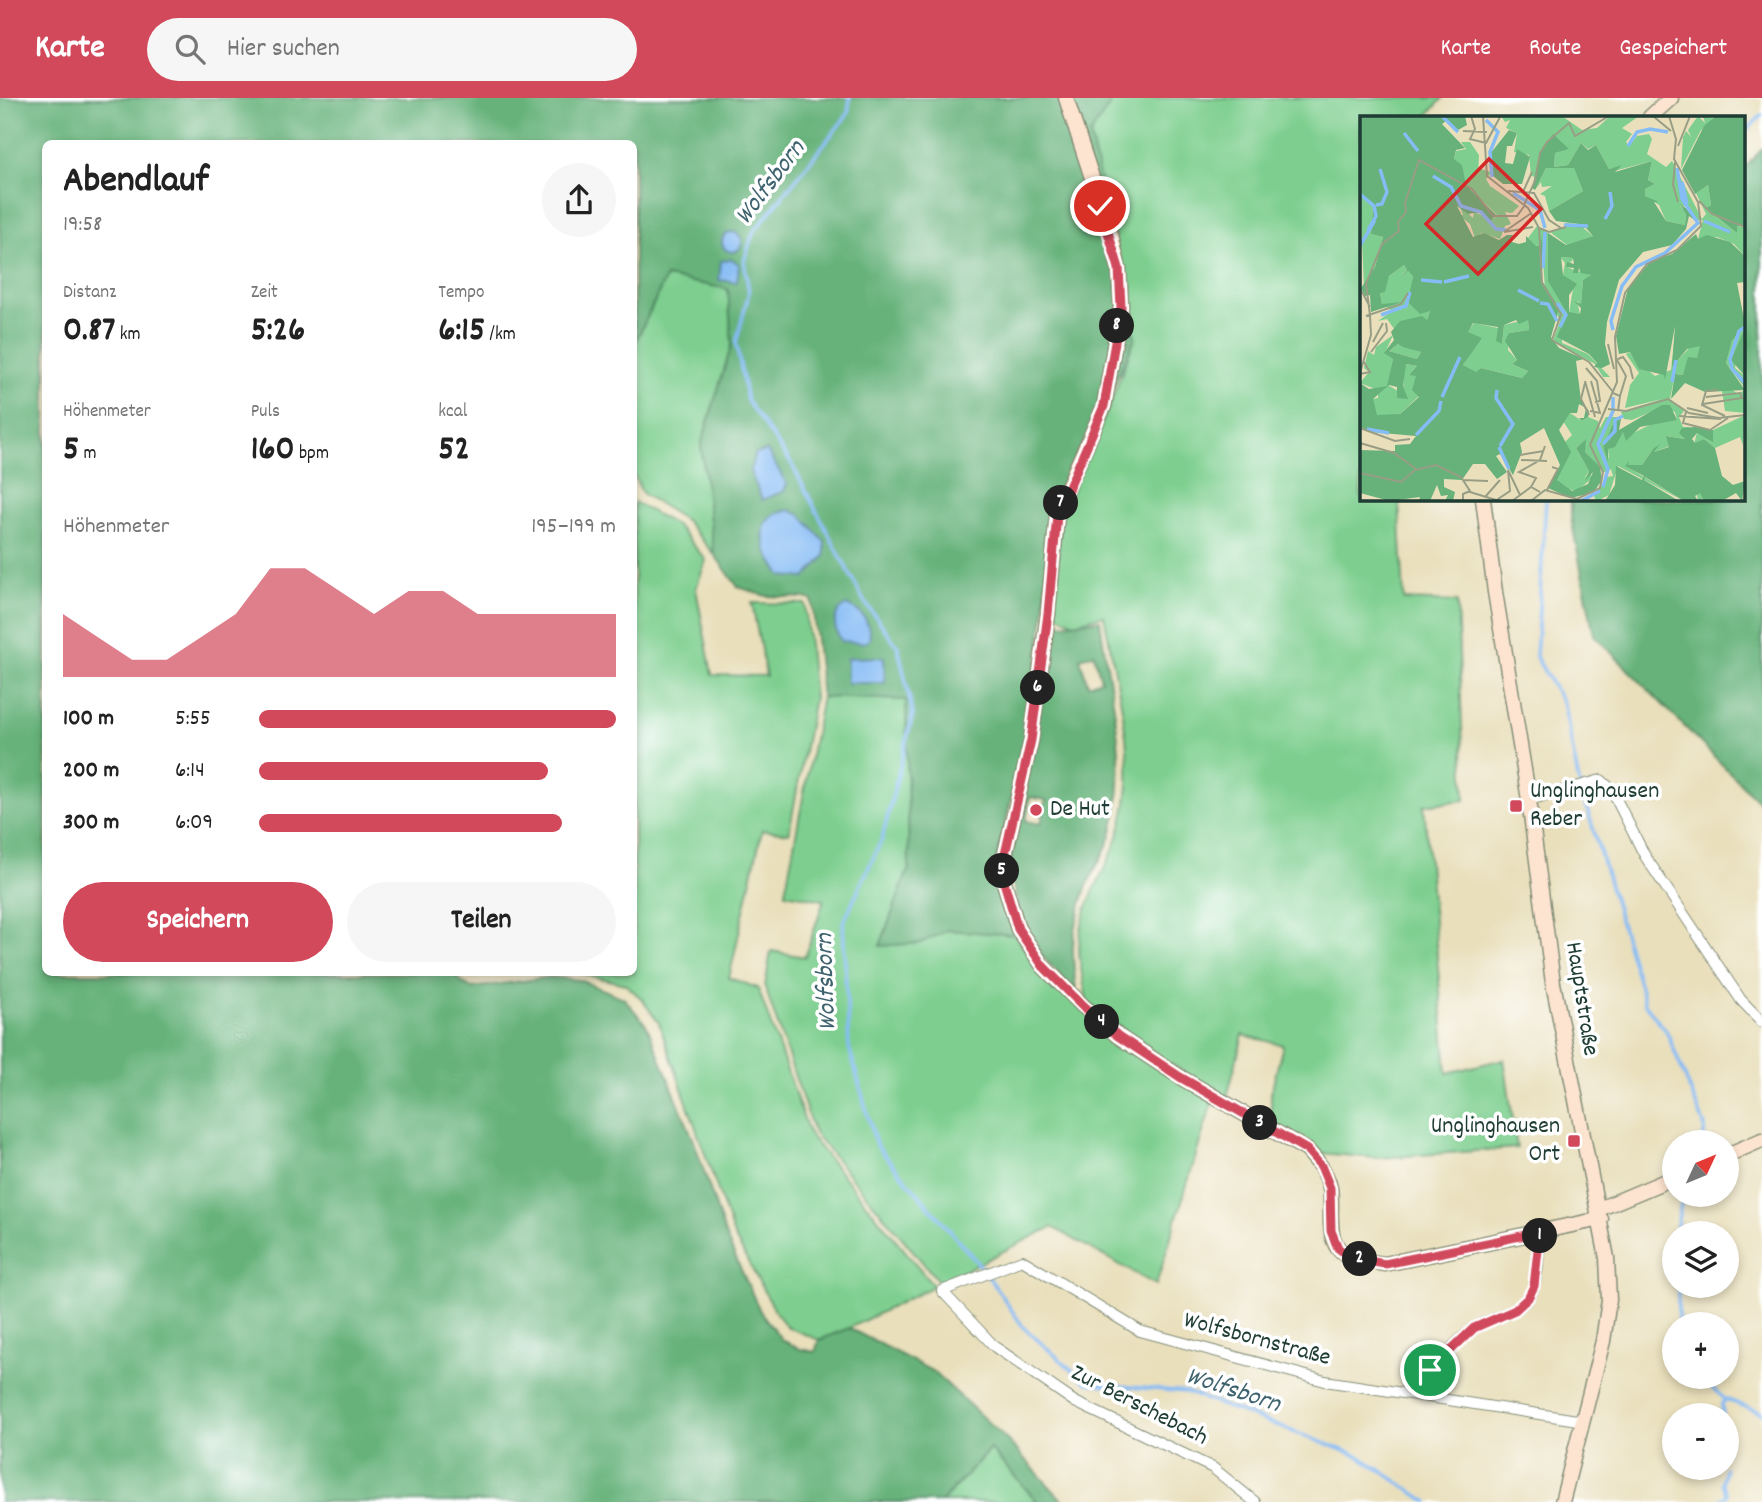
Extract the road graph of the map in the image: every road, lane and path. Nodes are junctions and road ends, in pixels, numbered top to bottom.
1 (1066, 98) edge
2 (1671, 98) edge
3 (1651, 116) edge
4 (1483, 500) edge
5 (1529, 800) junction
6 (1760, 1018) edge
7 (1762, 1140) edge
8 (1740, 1149) edge
9 (1662, 1183) edge
10 (1600, 1214) junction
11 (1540, 1232) junction
12 (942, 1291) joint
13 (1413, 1393) junction
14 (1584, 1421) junction
15 (1255, 1502) edge
16 (1562, 1502) edge

1 - 11 street
2 - 3 street
4 - 5 street, Hauptstraße
5 - 6 street
5 - 10 street, Hauptstraße
7 - 8 street
9 - 10 street
10 - 11 street
10 - 14 street, Hauptstraße
11 - 13 street
12 - 13 street, Wolfsbornstraße
12 - 15 street, Zur Berschebach
13 - 14 street, Wolfsbornstraße
14 - 16 street, Hauptstraße

